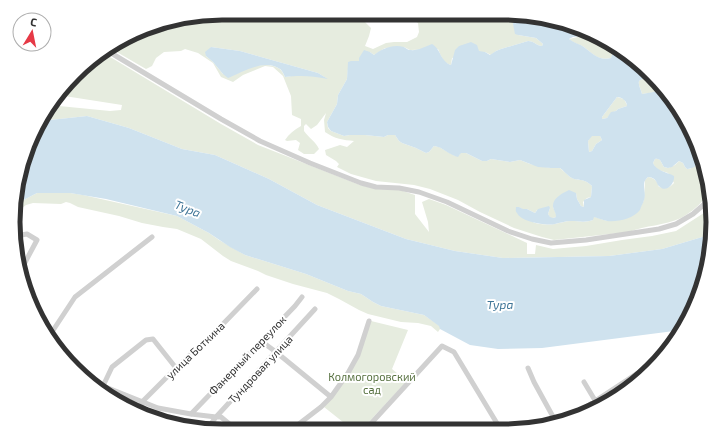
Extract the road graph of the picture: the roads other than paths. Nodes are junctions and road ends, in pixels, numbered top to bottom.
1 (111, 53) edge
2 (705, 203) edge
3 (20, 235) edge
4 (152, 237) dead end
5 (25, 263) edge
6 (257, 289) dead end
7 (302, 297) dead end
8 (315, 309) dead end
9 (369, 321) dead end
10 (52, 331) edge
11 (261, 341) junction
12 (276, 352) junction
13 (176, 368) junction
14 (528, 368) dead end
15 (639, 372) edge
16 (584, 382) dead end
17 (103, 386) edge
18 (106, 387) edge
19 (331, 397) junction
20 (595, 401) junction
21 (142, 402) junction
22 (589, 405) edge
23 (141, 407) edge
24 (191, 414) junction
25 (216, 417) junction
26 (553, 418) edge
27 (211, 424) edge
28 (230, 424) edge
29 (299, 424) edge
30 (370, 424) edge
31 (497, 424) edge

1 - 2 street
3 - 5 street
4 - 10 street
6 - 13 street, улица Боткина
7 - 11 street, Фанерный переулок
8 - 12 street, Тундровая улица
9 - 19 street
11 - 12 street
11 - 24 street, Фанерный переулок
12 - 19 street
12 - 25 street, Тундровая улица
13 - 17 street
13 - 21 street, улица Боткина
14 - 26 street
15 - 20 street
16 - 20 street
18 - 21 street
19 - 29 street
20 - 22 street
21 - 23 street
21 - 24 street
24 - 25 street
25 - 27 street, Тундровая улица
25 - 28 street
30 - 31 street

